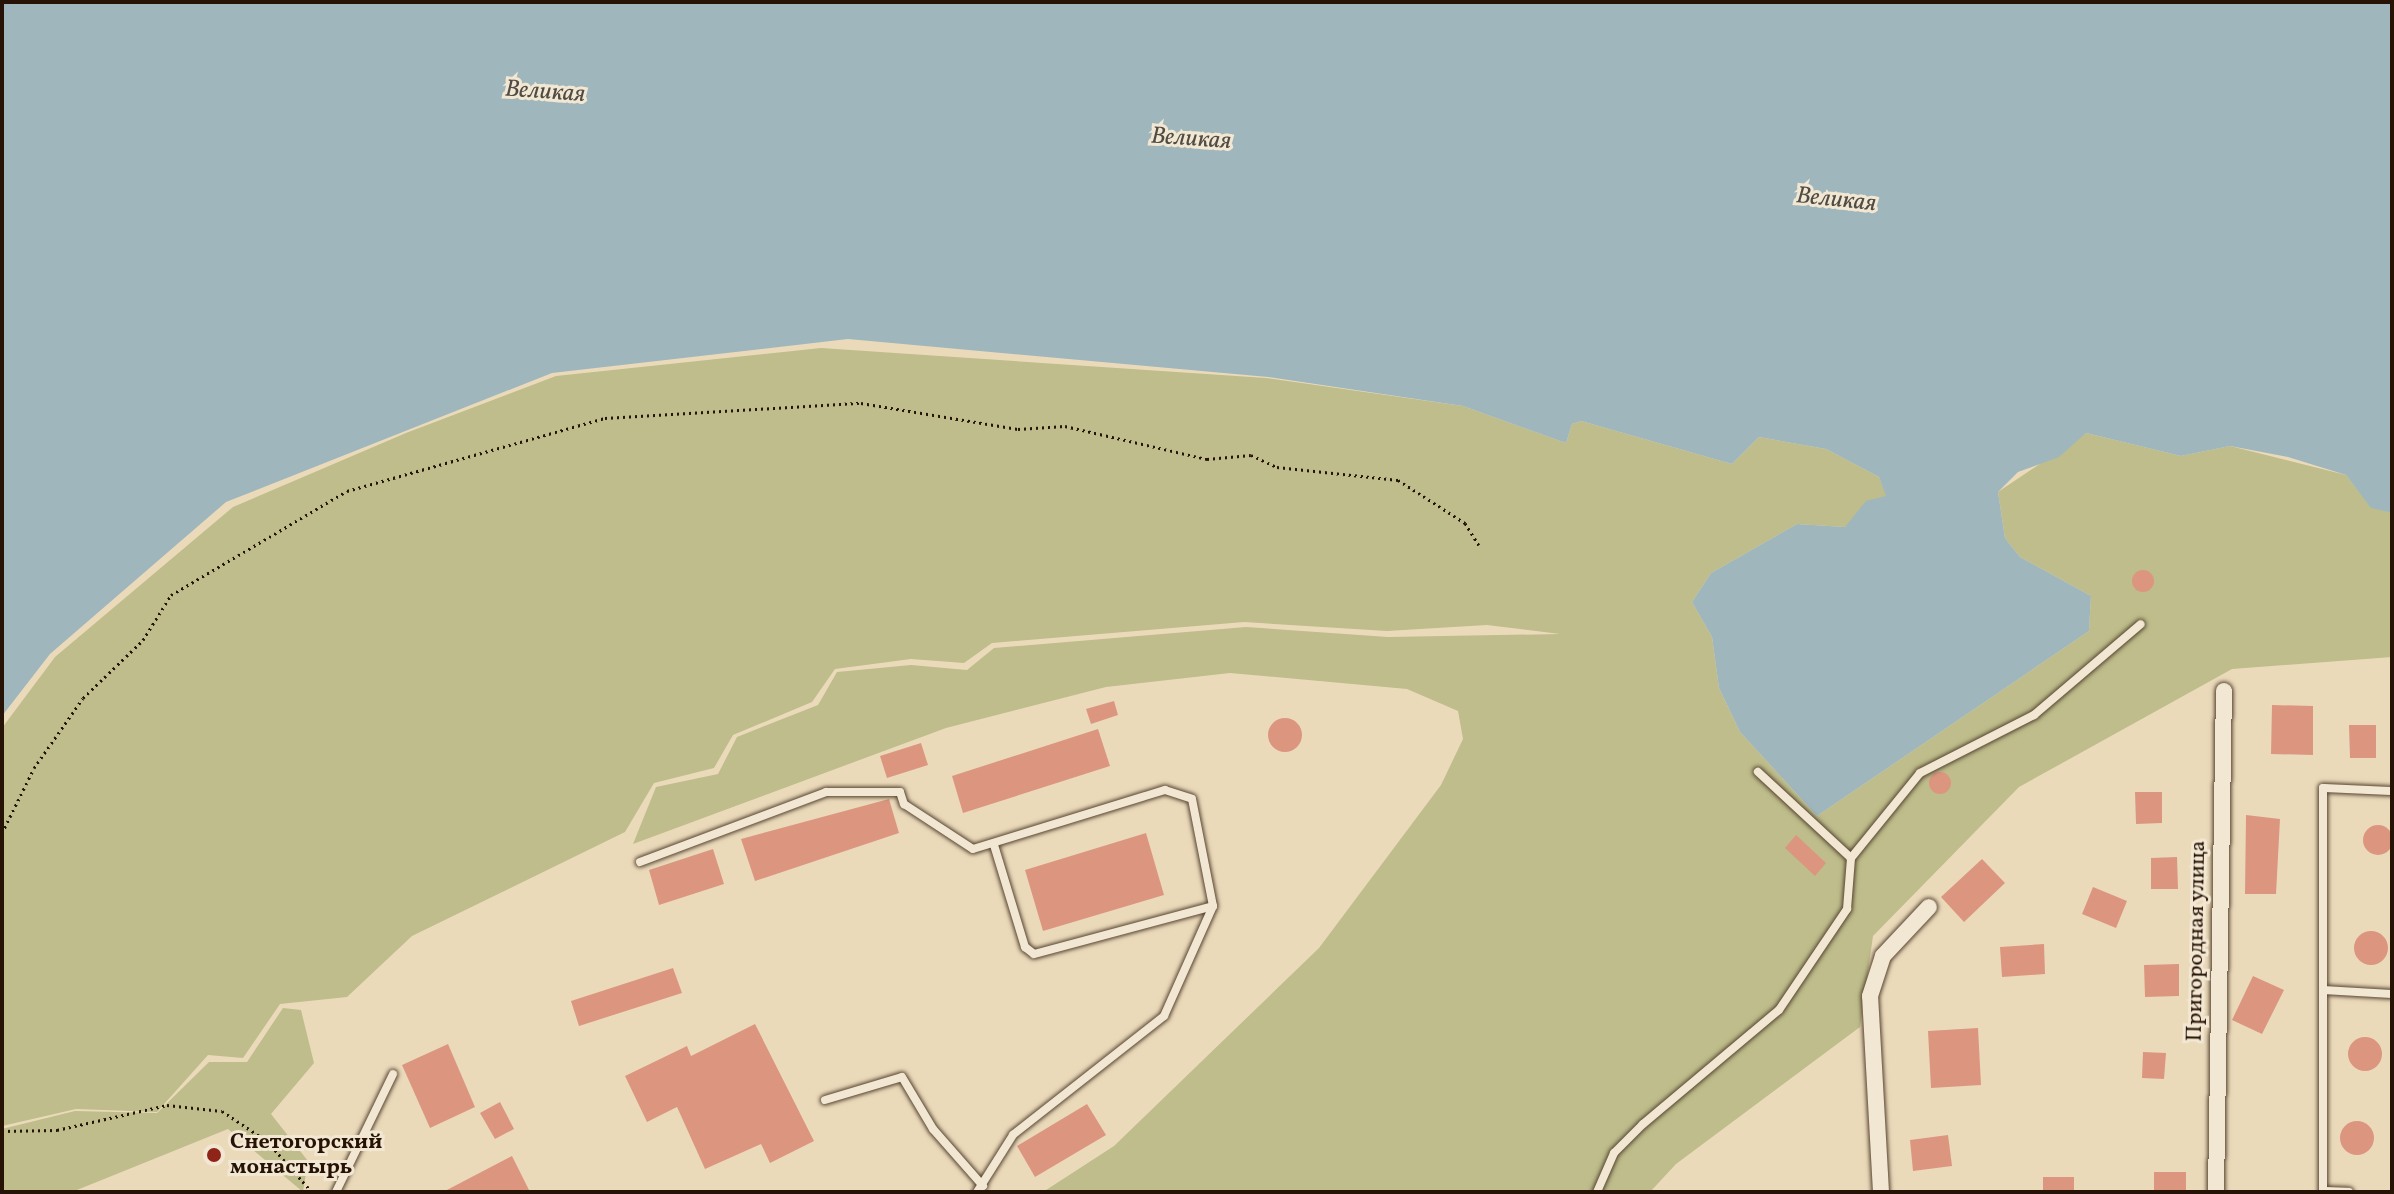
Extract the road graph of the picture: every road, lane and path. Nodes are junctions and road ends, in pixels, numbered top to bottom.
1 (1479, 545) dead end
2 (2141, 624) dead end
3 (2224, 691) dead end
4 (1758, 772) dead end
5 (2392, 791) edge
6 (2, 833) edge
7 (994, 845) junction
8 (1851, 858) junction
9 (640, 862) dead end
10 (1213, 906) junction
11 (1929, 907) dead end
12 (2323, 990) junction
13 (2392, 994) edge
14 (393, 1074) dead end
15 (825, 1100) dead end
16 (2, 1131) edge
17 (980, 1189) edge
18 (312, 1192) edge
19 (336, 1192) edge
20 (1597, 1192) edge
21 (1881, 1192) edge
22 (2216, 1192) edge
23 (2323, 1192) edge
24 (2349, 1192) edge

1 - 6 path
2 - 8 lane
3 - 22 street, Пригородная улица
4 - 8 lane
5 - 12 lane
7 - 9 lane
7 - 10 lane
7 - 10 lane
8 - 20 lane
10 - 17 lane
11 - 21 street
12 - 13 lane
12 - 23 lane
14 - 19 lane
15 - 17 lane
16 - 18 path
23 - 24 lane

